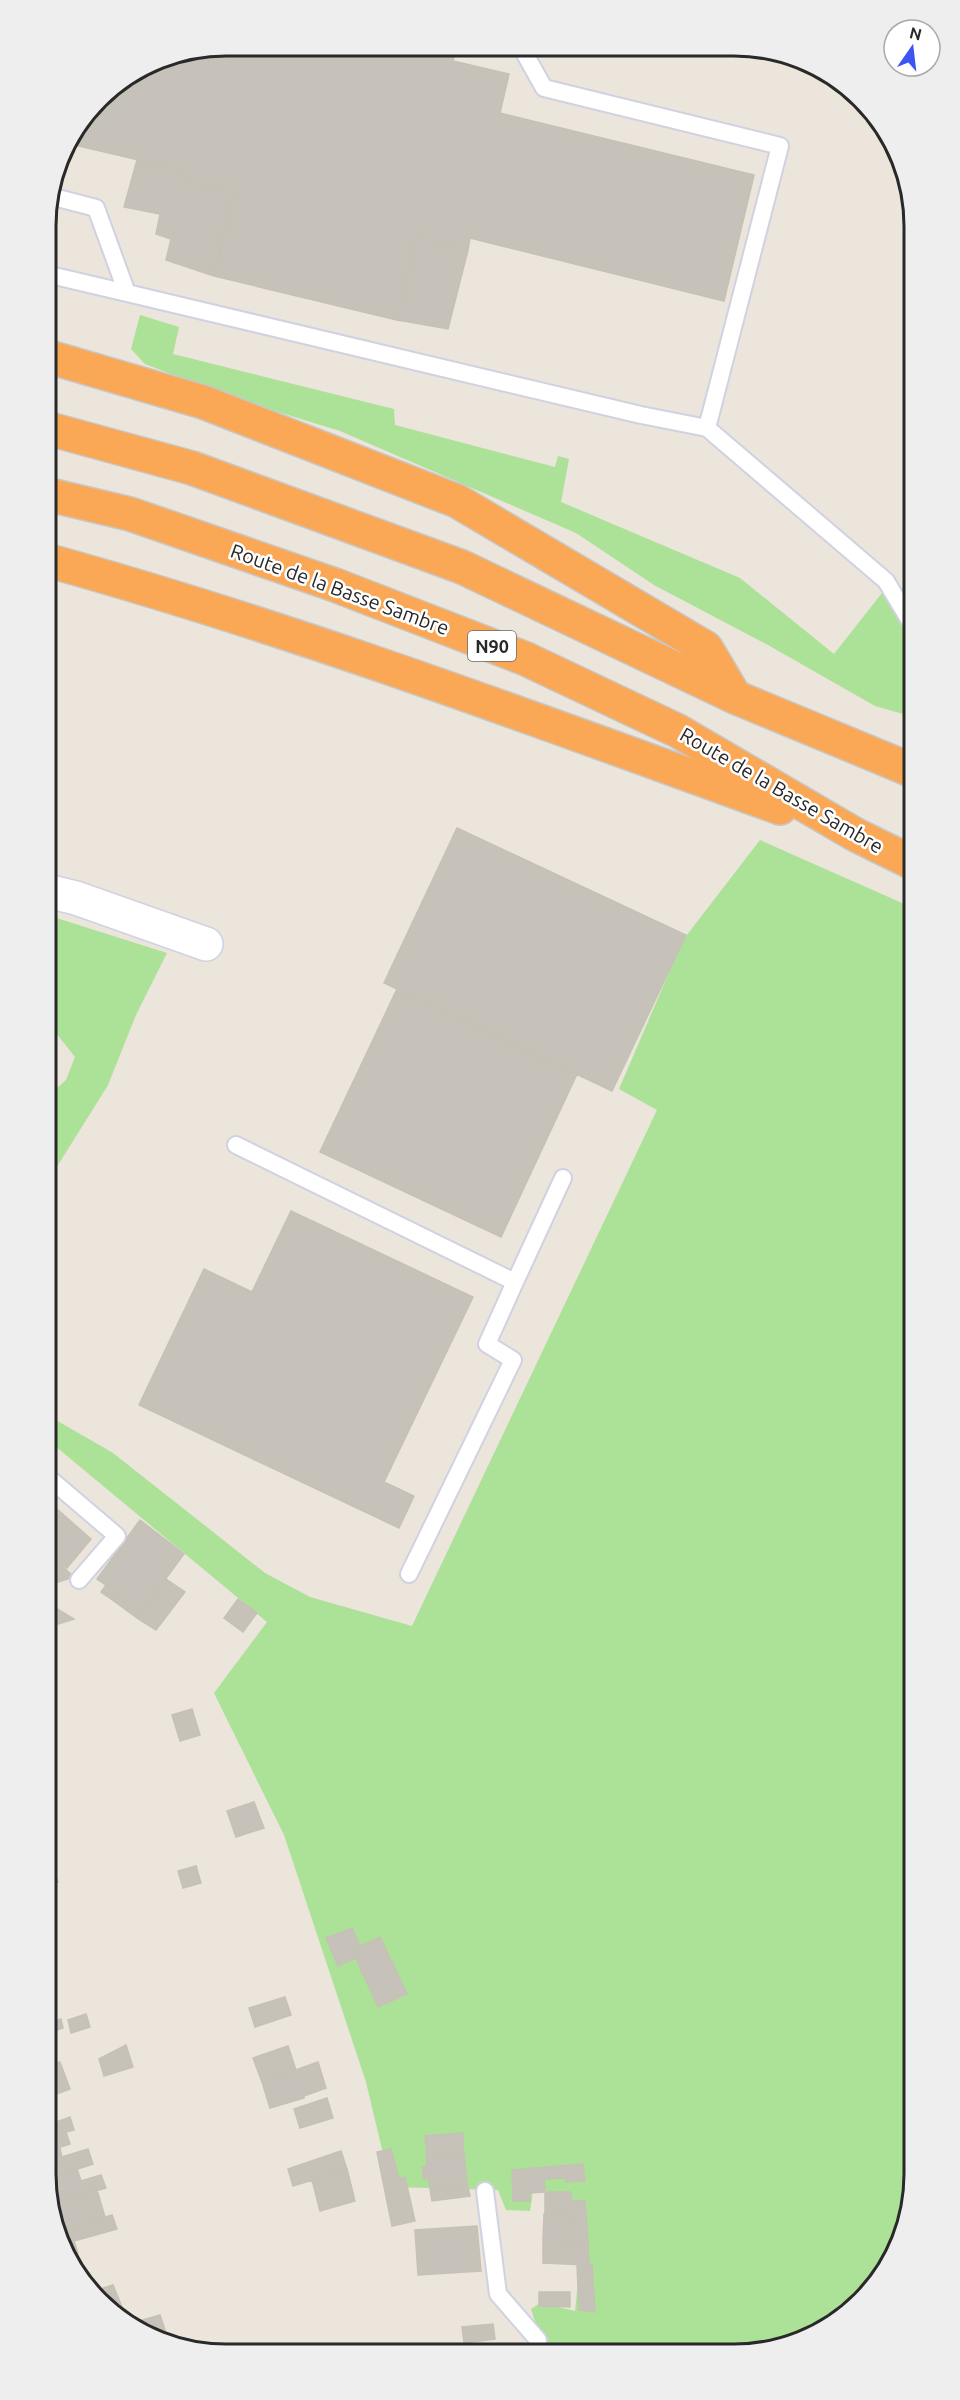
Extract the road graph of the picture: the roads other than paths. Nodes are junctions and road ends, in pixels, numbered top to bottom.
1 (525, 55) edge
2 (58, 198) edge
3 (56, 276) edge
4 (127, 293) junction
5 (56, 360) edge
6 (707, 428) junction
7 (56, 431) edge
8 (56, 496) edge
9 (56, 563) edge
10 (904, 611) edge
11 (735, 697) junction
12 (904, 767) edge
13 (855, 836) junction
14 (904, 859) edge
15 (56, 893) edge
16 (206, 944) dead end
17 (236, 1145) dead end
18 (563, 1178) dead end
19 (515, 1282) junction
20 (55, 1483) edge
21 (409, 1574) dead end
22 (79, 1580) dead end
23 (485, 2190) dead end
24 (538, 2344) edge

1 - 6 lane
2 - 4 lane
3 - 4 lane
4 - 6 lane
5 - 11 highway
6 - 10 lane
7 - 11 highway
8 - 13 highway, Route de la Basse Sambre / N90
9 - 13 highway
11 - 12 highway
13 - 14 highway, Route de la Basse Sambre / N90
15 - 16 street
17 - 19 lane
18 - 19 lane
19 - 21 lane
20 - 22 lane
23 - 24 lane

